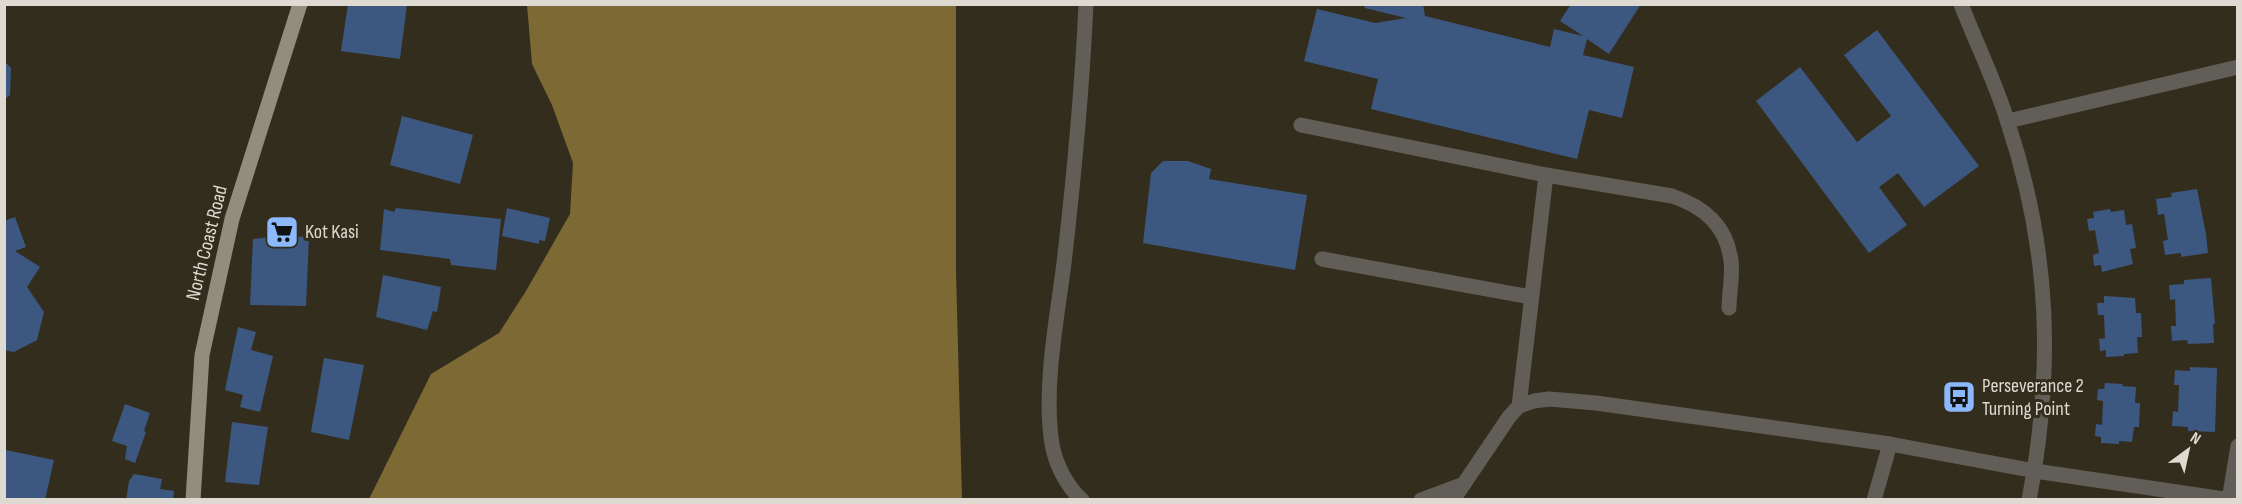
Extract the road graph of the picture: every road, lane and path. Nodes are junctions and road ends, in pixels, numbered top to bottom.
1 (300, 4) edge
2 (1086, 4) edge
3 (1961, 4) edge
4 (2238, 67) edge
5 (2008, 121) junction
6 (1301, 125) dead end
7 (1546, 175) junction
8 (1322, 259) dead end
9 (1531, 297) junction
10 (1728, 308) dead end
11 (1520, 406) junction
12 (1890, 444) junction
13 (2238, 446) edge
14 (2034, 471) junction
15 (1466, 483) junction
16 (2238, 498) edge
17 (2230, 499) edge
18 (193, 500) edge
19 (1082, 500) edge
20 (1421, 500) edge
21 (1453, 500) edge
22 (1874, 500) edge
23 (2029, 500) edge

1 - 18 main road, North Coast Road
2 - 19 street
3 - 5 street
4 - 5 street
5 - 14 street
6 - 7 street
7 - 9 street
7 - 10 street
8 - 9 street
9 - 11 street
11 - 12 street
11 - 15 street
12 - 14 street
12 - 22 street
13 - 17 street
14 - 17 street
14 - 23 street
15 - 20 street
15 - 21 street
16 - 17 street

